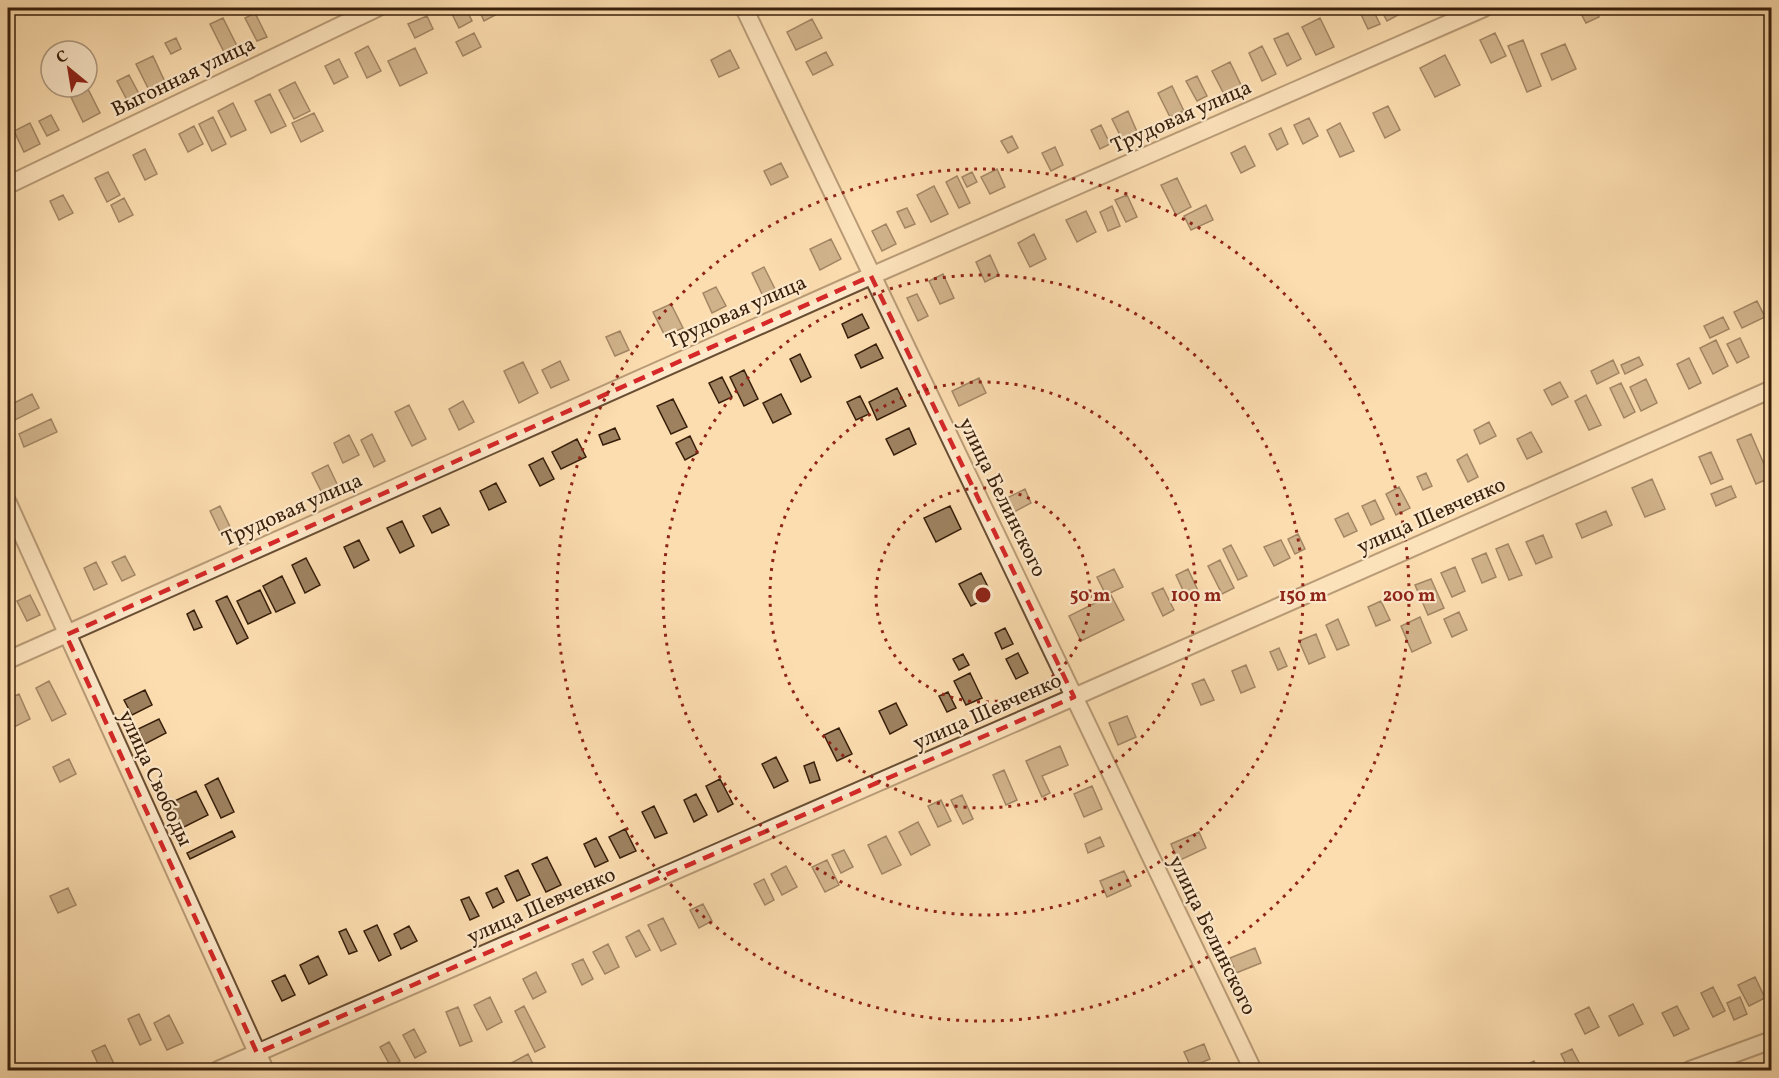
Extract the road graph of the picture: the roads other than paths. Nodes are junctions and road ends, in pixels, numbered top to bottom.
1 (377, 8) edge
2 (744, 8) edge
3 (1484, 8) edge
4 (8, 185) edge
5 (871, 276) junction
6 (1772, 388) edge
7 (8, 503) edge
8 (66, 635) junction
9 (8, 660) edge
10 (1074, 698) junction
11 (1772, 1040) edge
12 (257, 1053) junction
13 (218, 1071) edge
14 (265, 1071) edge
15 (1253, 1071) edge
16 (1690, 1071) edge

1 - 4 street, Выгонная улица
2 - 5 street, улица Белинского
3 - 5 street, Трудовая улица
5 - 8 street, Трудовая улица
5 - 10 street, улица Белинского
6 - 10 street, улица Шевченко
7 - 8 street, улица Свободы
8 - 9 street, Трудовая улица
8 - 12 street, улица Свободы
10 - 12 street, улица Шевченко
10 - 15 street, улица Белинского
11 - 16 street
12 - 13 street, улица Шевченко
12 - 14 street, улица Свободы

